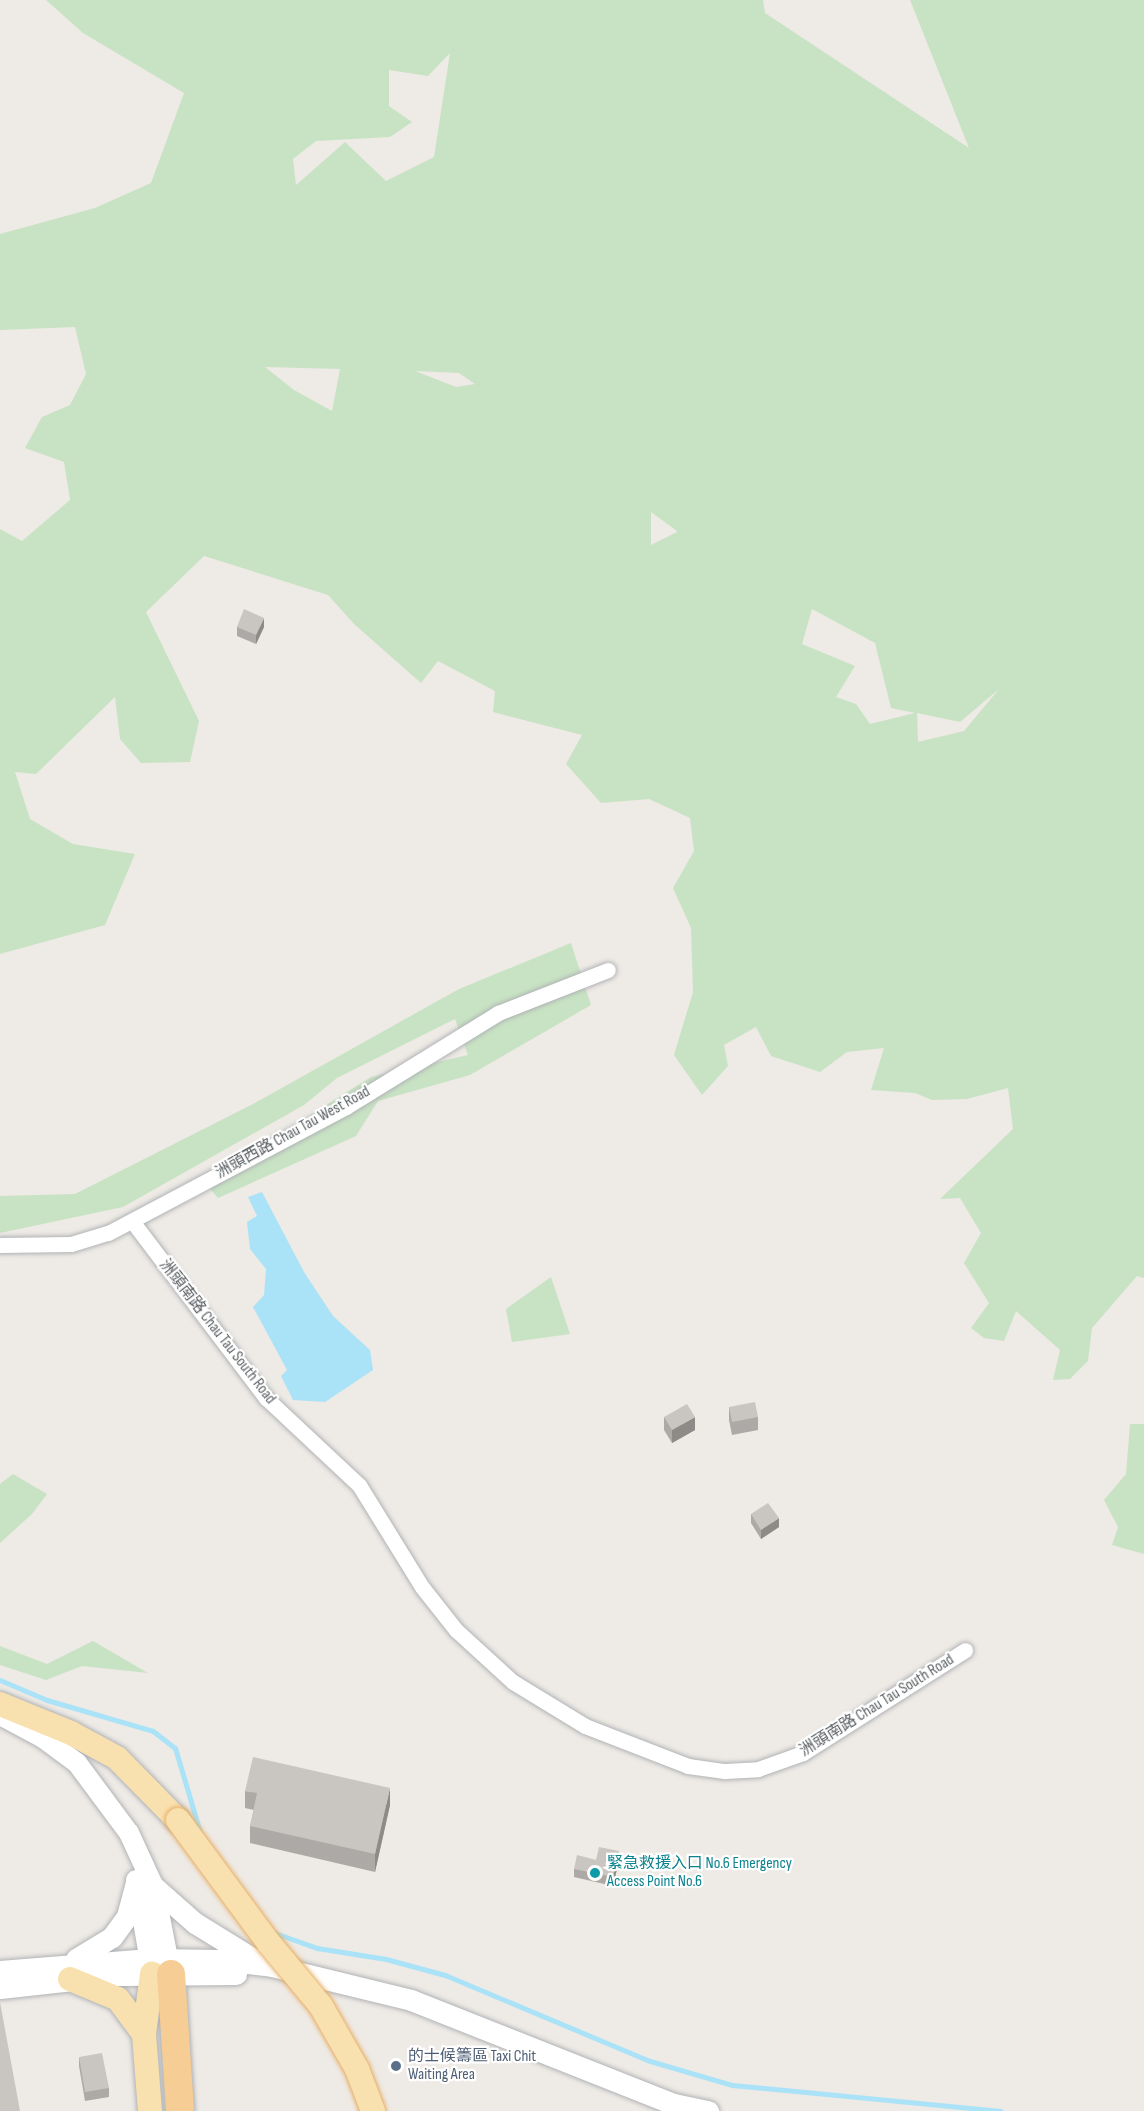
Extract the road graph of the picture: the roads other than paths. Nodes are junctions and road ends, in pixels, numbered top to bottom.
1 (608, 970) dead end
2 (132, 1221) junction
3 (0, 1245) edge
4 (965, 1650) dead end
5 (0, 1704) edge
6 (0, 1714) edge
7 (145, 1885) junction
8 (160, 1966) junction
9 (272, 1966) junction
10 (0, 1971) edge
11 (68, 1971) junction
12 (320, 1976) junction
13 (0, 1988) edge
14 (144, 2034) junction
15 (150, 2111) edge
16 (180, 2111) edge
17 (373, 2111) edge
18 (708, 2111) edge

1 - 2 street, 洲頭西路 Chau Tau West Road
2 - 3 street, 洲頭西路 Chau Tau West Road
2 - 4 street, 洲頭南路 Chau Tau South Road
5 - 17 main road, bridge
6 - 7 street
7 - 8 street
7 - 9 main road
7 - 11 main road
8 - 9 main road
8 - 11 main road
8 - 12 main road
8 - 14 main road
8 - 16 highway
9 - 12 main road
10 - 11 main road
11 - 13 main road
11 - 14 main road
12 - 18 main road
14 - 15 main road

